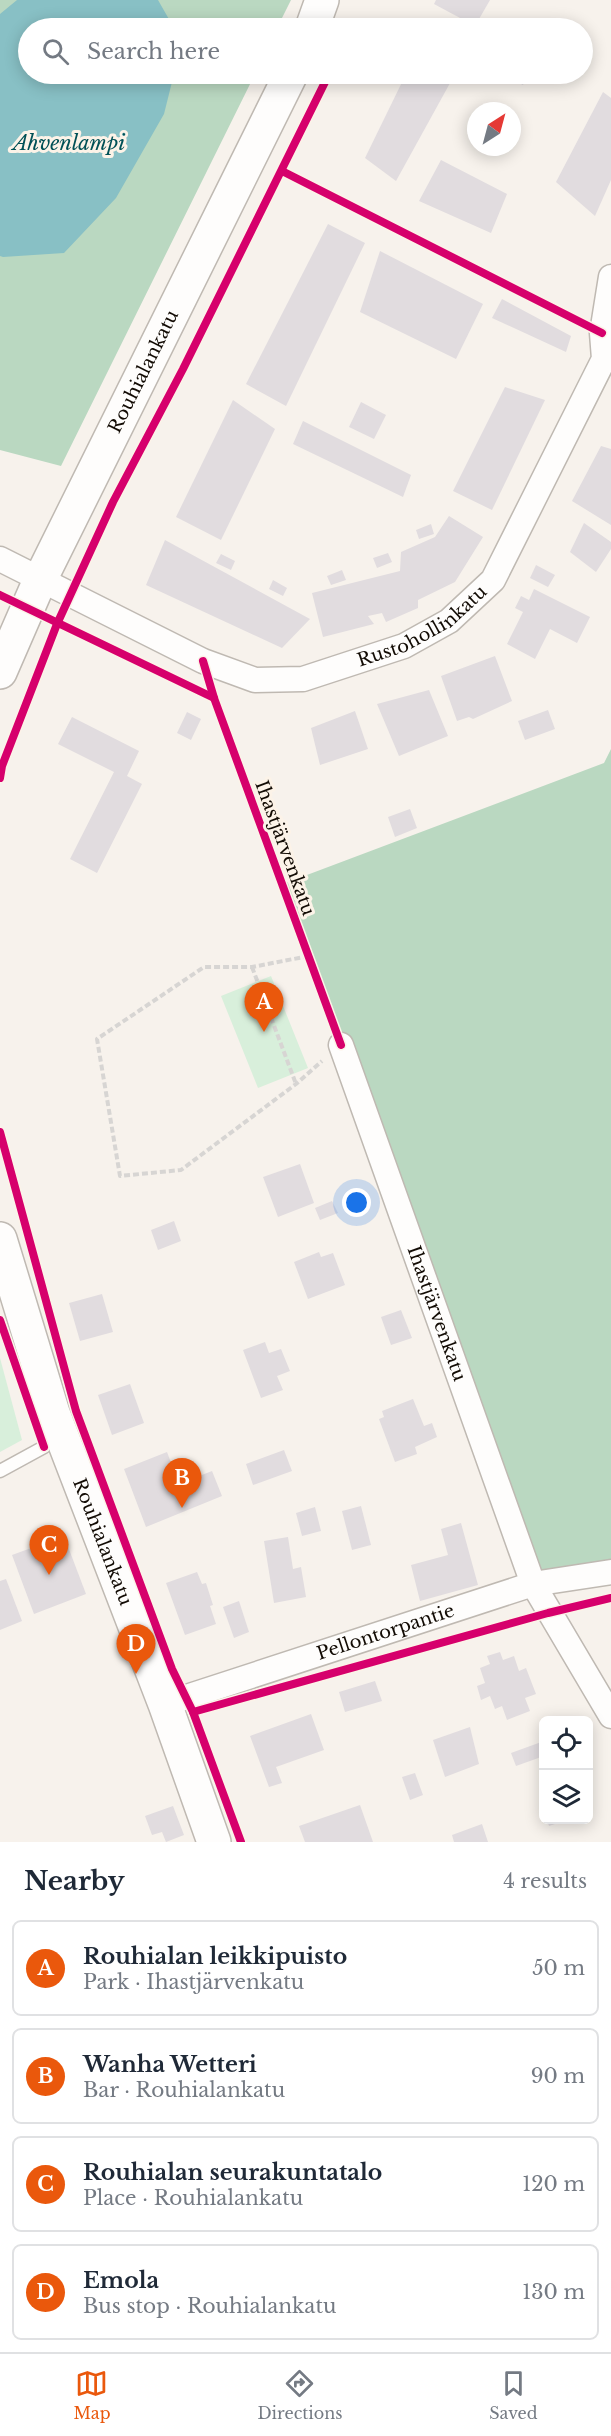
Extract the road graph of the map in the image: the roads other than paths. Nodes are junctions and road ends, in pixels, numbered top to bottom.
1 (322, 0) edge
2 (316, 18) edge
3 (286, 84) edge
4 (611, 277) edge
5 (0, 559) edge
6 (40, 580) junction
7 (0, 672) edge
8 (341, 1045) road end
9 (0, 1239) edge
10 (44, 1447) dead end
11 (0, 1471) edge
12 (611, 1572) edge
13 (533, 1584) junction
14 (165, 1704) junction
15 (611, 1716) edge
16 (214, 1842) edge

1 - 2 street
3 - 6 street, Rouhialankatu
4 - 6 street, Rustohollinkatu
5 - 6 street, Rustohollinkatu
6 - 7 street, Rouhialankatu
8 - 13 street, Ihastjärvenkatu
9 - 14 street, Rouhialankatu
10 - 11 lane
12 - 13 street, Pellontorpantie
13 - 14 street, Pellontorpantie
13 - 15 street, Ihastjärvenkatu
14 - 16 street, Rouhialankatu

